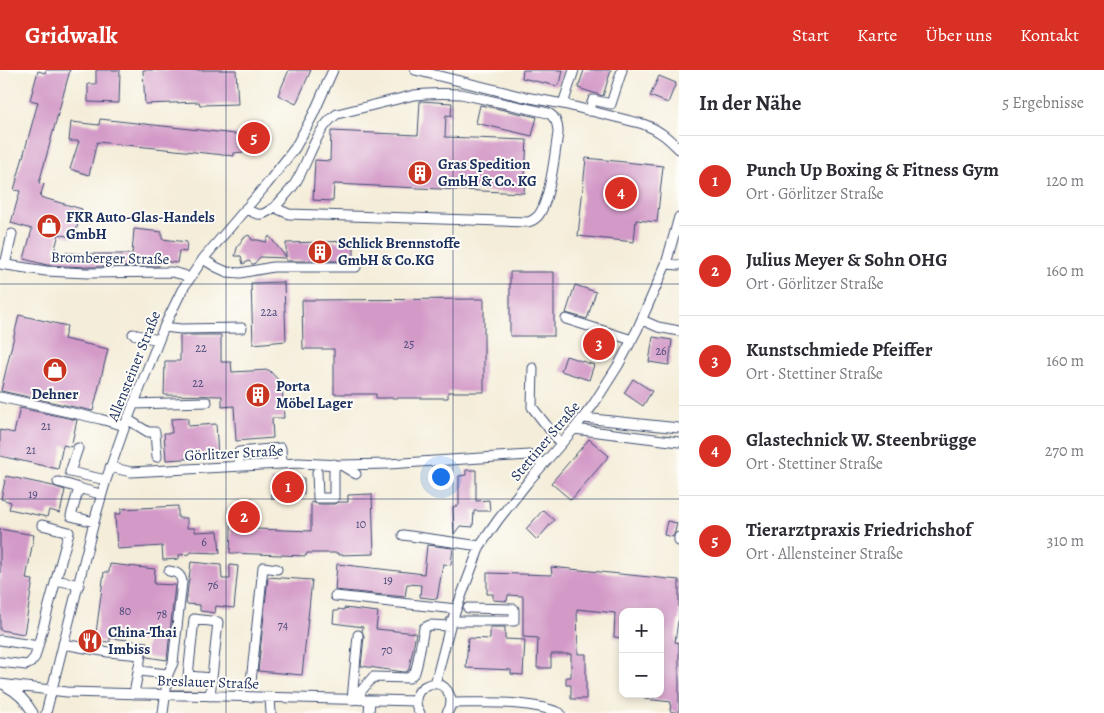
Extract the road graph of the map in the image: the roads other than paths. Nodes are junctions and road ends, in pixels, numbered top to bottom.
1 (333, 70) edge
2 (415, 70) edge
3 (574, 70) edge
4 (622, 70) edge
5 (454, 75) edge
6 (562, 104) junction
7 (590, 111) junction
8 (679, 149) edge
9 (276, 206) junction
10 (246, 208) junction
11 (679, 216) edge
12 (12, 234) dead end
13 (203, 259) junction
14 (666, 264) junction
15 (3, 265) edge
16 (679, 266) edge
17 (356, 267) dead end
18 (189, 279) junction
19 (566, 319) dead end
20 (642, 320) junction
21 (164, 326) junction
22 (242, 328) dead end
23 (679, 331) edge
24 (133, 334) dead end
25 (158, 340) junction
26 (632, 340) junction
27 (533, 368) dead end
28 (0, 397) edge
29 (207, 402) dead end
30 (133, 404) junction
31 (583, 418) junction
32 (126, 422) junction
33 (679, 428) edge
34 (574, 429) junction
35 (679, 442) edge
36 (561, 444) junction
37 (78, 448) dead end
38 (157, 457) dead end
39 (282, 464) junction
40 (543, 464) junction
41 (338, 465) junction
42 (110, 467) junction
43 (239, 467) junction
44 (316, 472) dead end
45 (356, 474) dead end
46 (106, 480) junction
47 (58, 482) dead end
48 (79, 488) junction
49 (102, 494) junction
50 (94, 522) junction
51 (42, 525) dead end
52 (403, 535) dead end
53 (679, 537) edge
54 (679, 541) edge
55 (480, 546) junction
56 (277, 569) dead end
57 (169, 570) dead end
58 (56, 580) junction
59 (78, 585) junction
60 (335, 596) dead end
61 (468, 608) dead end
62 (456, 609) junction
63 (450, 624) junction
64 (358, 635) dead end
65 (0, 640) edge
66 (63, 644) junction
67 (38, 646) junction
68 (0, 662) edge
69 (139, 670) junction
70 (168, 674) junction
71 (212, 678) junction
72 (251, 682) dead end
73 (1, 684) edge
74 (435, 684) junction
75 (51, 691) junction
76 (134, 694) junction
77 (165, 694) junction
78 (210, 696) junction
79 (270, 698) junction
80 (361, 700) junction
81 (416, 701) junction
82 (451, 703) junction
83 (33, 713) edge
84 (46, 713) edge
85 (163, 713) edge
86 (271, 713) edge
87 (369, 713) edge
88 (420, 713) edge
89 (447, 713) edge
90 (560, 713) edge

1 - 10 street, Allensteiner Straße
2 - 5 street
3 - 6 street
4 - 7 street
5 - 6 street
6 - 7 street
7 - 8 street
9 - 9 street
9 - 10 street
10 - 13 street, Allensteiner Straße
11 - 14 street, Stettiner Straße
12 - 15 street
13 - 17 street
13 - 18 street, Allensteiner Straße
14 - 16 street
14 - 20 street, Stettiner Straße
15 - 18 street, Bromberger Straße
18 - 21 street, Allensteiner Straße
19 - 26 street
20 - 23 street
20 - 26 street, Stettiner Straße
21 - 22 street
21 - 25 street, Allensteiner Straße
24 - 25 street
25 - 30 street, Allensteiner Straße
26 - 31 street, Stettiner Straße
27 - 36 street
28 - 32 street
29 - 30 street
30 - 32 street, Allensteiner Straße
31 - 33 street
31 - 34 street, Stettiner Straße
32 - 38 street
32 - 42 street, Allensteiner Straße
34 - 35 street
34 - 36 street, Stettiner Straße
36 - 40 street, Stettiner Straße
37 - 46 street
39 - 41 street, Görlitzer Straße
39 - 43 street, Görlitzer Straße
39 - 43 street
40 - 41 street
40 - 55 street, Stettiner Straße
41 - 44 street
41 - 45 street, Görlitzer Straße
42 - 43 street, Görlitzer Straße
42 - 46 street, Allensteiner Straße
46 - 49 street, Allensteiner Straße
47 - 48 street
48 - 49 street
48 - 50 street
49 - 50 street, Allensteiner Straße
50 - 59 street, Allensteiner Straße
51 - 58 street
52 - 55 street
53 - 54 street
55 - 62 street, Stettiner Straße
56 - 72 street
57 - 70 street
58 - 59 street
58 - 67 street
59 - 66 street, Allensteiner Straße
60 - 62 street
61 - 63 street
62 - 63 street, Stettiner Straße
63 - 74 street, Stettiner Straße
63 - 80 street
64 - 80 street
65 - 67 street
66 - 69 street
66 - 75 street, Allensteiner Straße
67 - 68 street
69 - 70 street
69 - 76 street
70 - 77 street
71 - 71 street
71 - 78 street
73 - 75 street, Breslauer Straße
73 - 83 street
74 - 81 street
74 - 82 street
75 - 76 street, Breslauer Straße
75 - 84 street, Allensteiner Straße
76 - 77 street, Breslauer Straße
77 - 78 street, Breslauer Straße
77 - 85 street
78 - 79 street, Breslauer Straße
79 - 80 street, Breslauer Straße
79 - 86 street
80 - 81 street, Breslauer Straße
80 - 87 street
81 - 88 street
82 - 89 street
82 - 90 street

